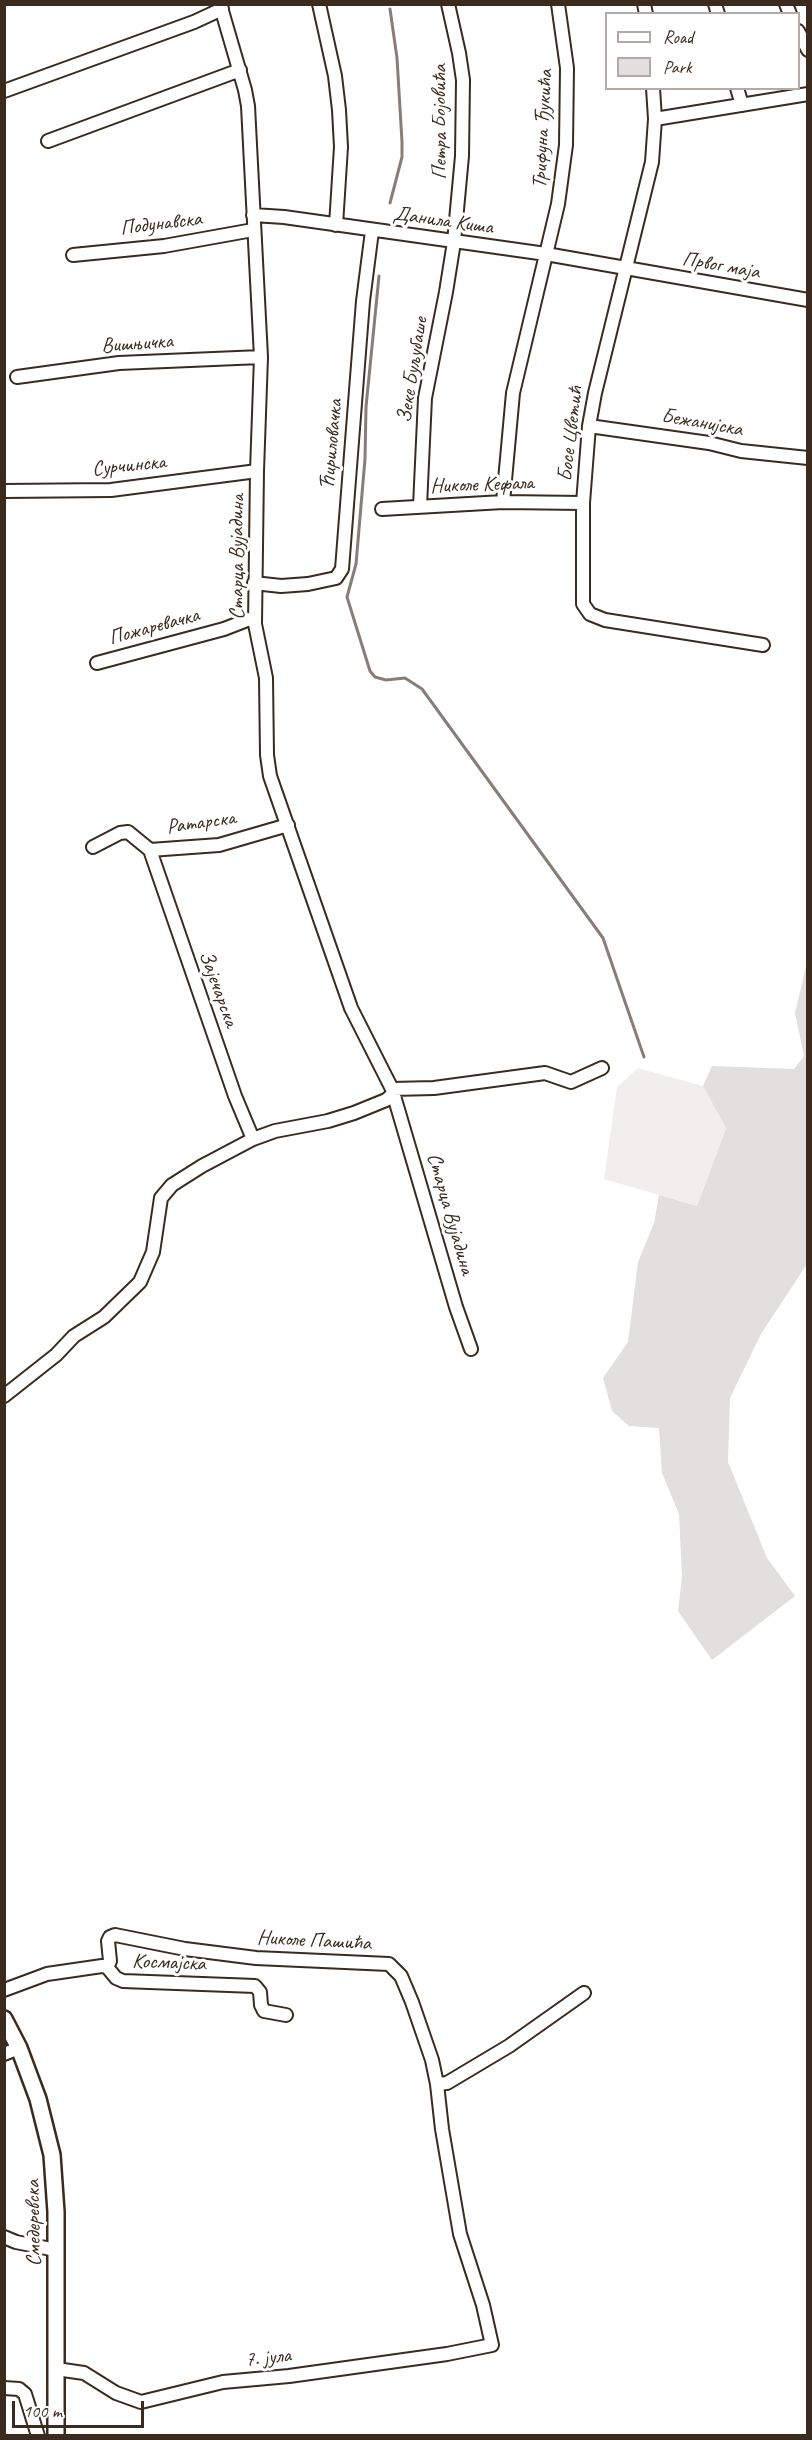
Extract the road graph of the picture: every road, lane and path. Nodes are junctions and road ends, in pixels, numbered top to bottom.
1 (319, 4) edge
2 (448, 4) edge
3 (558, 4) edge
4 (221, 7) edge
5 (800, 35) edge
6 (807, 50) edge
7 (240, 70) junction
8 (653, 90) edge
9 (738, 90) edge
10 (4, 91) edge
11 (807, 94) edge
12 (742, 105) junction
13 (655, 119) junction
14 (48, 141) dead end
15 (254, 215) junction
16 (336, 225) junction
17 (253, 230) junction
18 (372, 231) junction
19 (454, 242) junction
20 (546, 254) junction
21 (74, 255) dead end
22 (627, 268) junction
23 (807, 300) edge
24 (261, 357) junction
25 (17, 378) dead end
26 (590, 426) junction
27 (807, 458) edge
28 (257, 471) junction
29 (4, 491) edge
30 (503, 502) junction
31 (583, 503) junction
32 (420, 506) junction
33 (382, 509) dead end
34 (254, 582) junction
35 (255, 616) junction
36 (763, 645) dead end
37 (97, 663) dead end
38 (288, 825) junction
39 (93, 848) dead end
40 (150, 850) junction
41 (602, 1068) dead end
42 (393, 1091) junction
43 (253, 1139) junction
44 (471, 1349) dead end
45 (4, 1396) edge
46 (107, 1967) junction
47 (4, 1990) edge
48 (584, 1993) dead end
49 (286, 2016) dead end
50 (4, 2019) edge
51 (19, 2048) junction
52 (4, 2054) edge
53 (437, 2084) junction
54 (4, 2237) edge
55 (56, 2250) junction
56 (56, 2369) junction
57 (4, 2388) edge
58 (38, 2436) edge
59 (56, 2436) edge

1 - 16 street
2 - 19 street, Петра Бојовића
3 - 20 street, Трифуна Ђукића
4 - 7 street, Старца Вујадина
4 - 10 street
5 - 6 street
7 - 14 street
7 - 15 street, Старца Вујадина
8 - 13 street, Босе Цветић
9 - 12 street
11 - 12 street
12 - 13 street
13 - 22 street, Босе Цветић
15 - 16 street, Данила Киша
15 - 17 street, Старца Вујадина
16 - 18 street, Данила Киша
17 - 21 street, Подунавска
17 - 24 street, Старца Вујадина
18 - 19 street, Данила Киша
18 - 34 street, Ћириловачка
19 - 20 street, Данила Киша
19 - 32 street, Зеке Буљубаше
20 - 22 street, Данила Киша
20 - 30 street, Трифуна Ђукића
22 - 23 street, Првог маја
22 - 26 street, Босе Цветић
24 - 25 street, Вишњичка
24 - 28 street, Старца Вујадина
26 - 27 street, Бежанијска
26 - 31 street, Босе Цветић
28 - 29 street, Сурчинска
28 - 34 street, Старца Вујадина
30 - 31 street, Николе Кефала
30 - 32 street, Николе Кефала
31 - 36 street, Босе Цветић
32 - 33 street, Николе Кефала
34 - 35 street, Старца Вујадина
35 - 37 street, Пожаревачка
35 - 38 street, Старца Вујадина
38 - 40 street, Ратарска
38 - 42 street, Старца Вујадина
39 - 40 street, Ратарска
40 - 43 street, Зајечарска
41 - 42 street
42 - 43 street
42 - 44 street, Старца Вујадина
43 - 45 street
46 - 47 street, Космајска
46 - 49 street, Космајска
46 - 53 street, Николе Пашића
48 - 53 street
50 - 51 main road, Смедеревска
51 - 52 street
51 - 55 main road, Смедеревска
53 - 56 street, 7. јула
54 - 55 street
55 - 56 main road, Смедеревска
56 - 59 main road, Смедеревска
57 - 58 street

